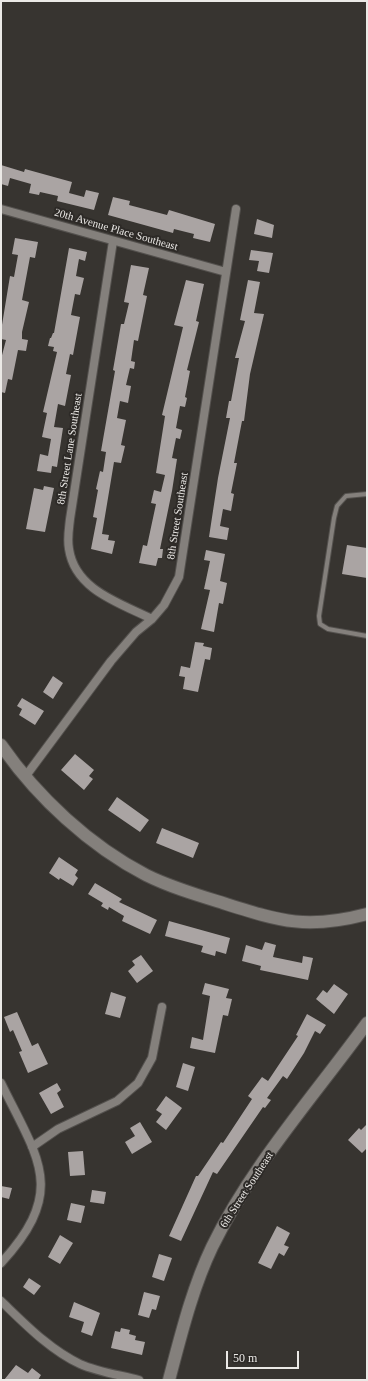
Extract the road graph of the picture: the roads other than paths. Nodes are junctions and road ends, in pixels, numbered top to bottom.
1 (1, 209) edge
2 (236, 209) dead end
3 (114, 240) junction
4 (226, 272) junction
5 (367, 494) edge
6 (152, 618) junction
7 (367, 636) edge
8 (1, 745) edge
9 (25, 777) junction
10 (367, 914) edge
11 (162, 1007) dead end
12 (367, 1023) edge
13 (1, 1083) edge
14 (32, 1147) junction
15 (1, 1263) edge
16 (1, 1301) edge
17 (139, 1380) edge
18 (169, 1380) edge

1 - 3 street, 20th Avenue Place Southeast
2 - 4 street, 8th Street Southeast
3 - 4 street, 20th Avenue Place Southeast
3 - 6 street, 8th Street Lane Southeast
4 - 6 street, 8th Street Southeast
5 - 7 lane
6 - 9 street, 8th Street Southeast
8 - 9 street
9 - 10 street
11 - 14 street
12 - 18 street, 6th Street Southeast
13 - 14 street
14 - 15 street
16 - 17 street

